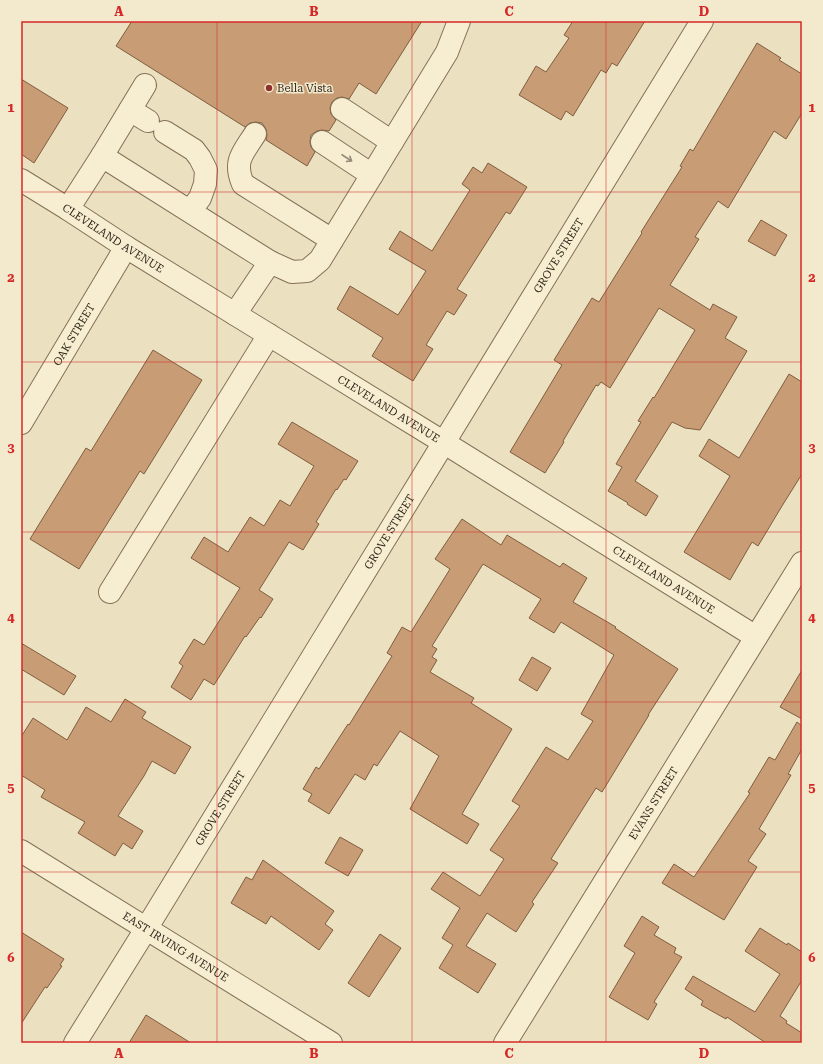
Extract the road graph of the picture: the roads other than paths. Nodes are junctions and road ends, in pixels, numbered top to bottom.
1 (459, 21) edge
2 (702, 21) edge
3 (145, 85) dead end
4 (342, 109) dead end
5 (147, 121) junction
6 (255, 134) dead end
7 (322, 142) dead end
8 (392, 142) junction
9 (102, 156) junction
10 (372, 175) junction
11 (21, 180) edge
12 (68, 209) junction
13 (190, 211) junction
14 (332, 240) junction
15 (126, 247) junction
16 (270, 262) junction
17 (235, 314) junction
18 (268, 335) junction
19 (21, 423) edge
20 (443, 442) junction
21 (802, 562) edge
22 (110, 592) dead end
23 (756, 637) junction
24 (21, 851) edge
25 (146, 929) junction
26 (75, 1043) edge
27 (331, 1043) edge
28 (505, 1043) edge

1 - 8 street
2 - 20 street, GROVE STREET
3 - 5 street
4 - 8 street
5 - 9 street
5 - 13 street
6 - 14 street
7 -> 10 street
8 - 10 street
9 - 12 street
9 - 13 street
10 - 14 street
11 - 12 street, CLEVELAND AVENUE
12 - 15 street, CLEVELAND AVENUE
13 - 16 street
14 - 16 street
15 - 17 street, CLEVELAND AVENUE
15 - 19 street, OAK STREET
16 - 17 street
17 - 18 street, CLEVELAND AVENUE
18 - 20 street, CLEVELAND AVENUE
18 - 22 street
20 - 23 street, CLEVELAND AVENUE
20 - 25 street, GROVE STREET
21 - 23 street, EVANS STREET
23 - 28 street, EVANS STREET
24 - 25 street, EAST IRVING AVENUE
25 - 26 street, GROVE STREET
25 - 27 street, EAST IRVING AVENUE

